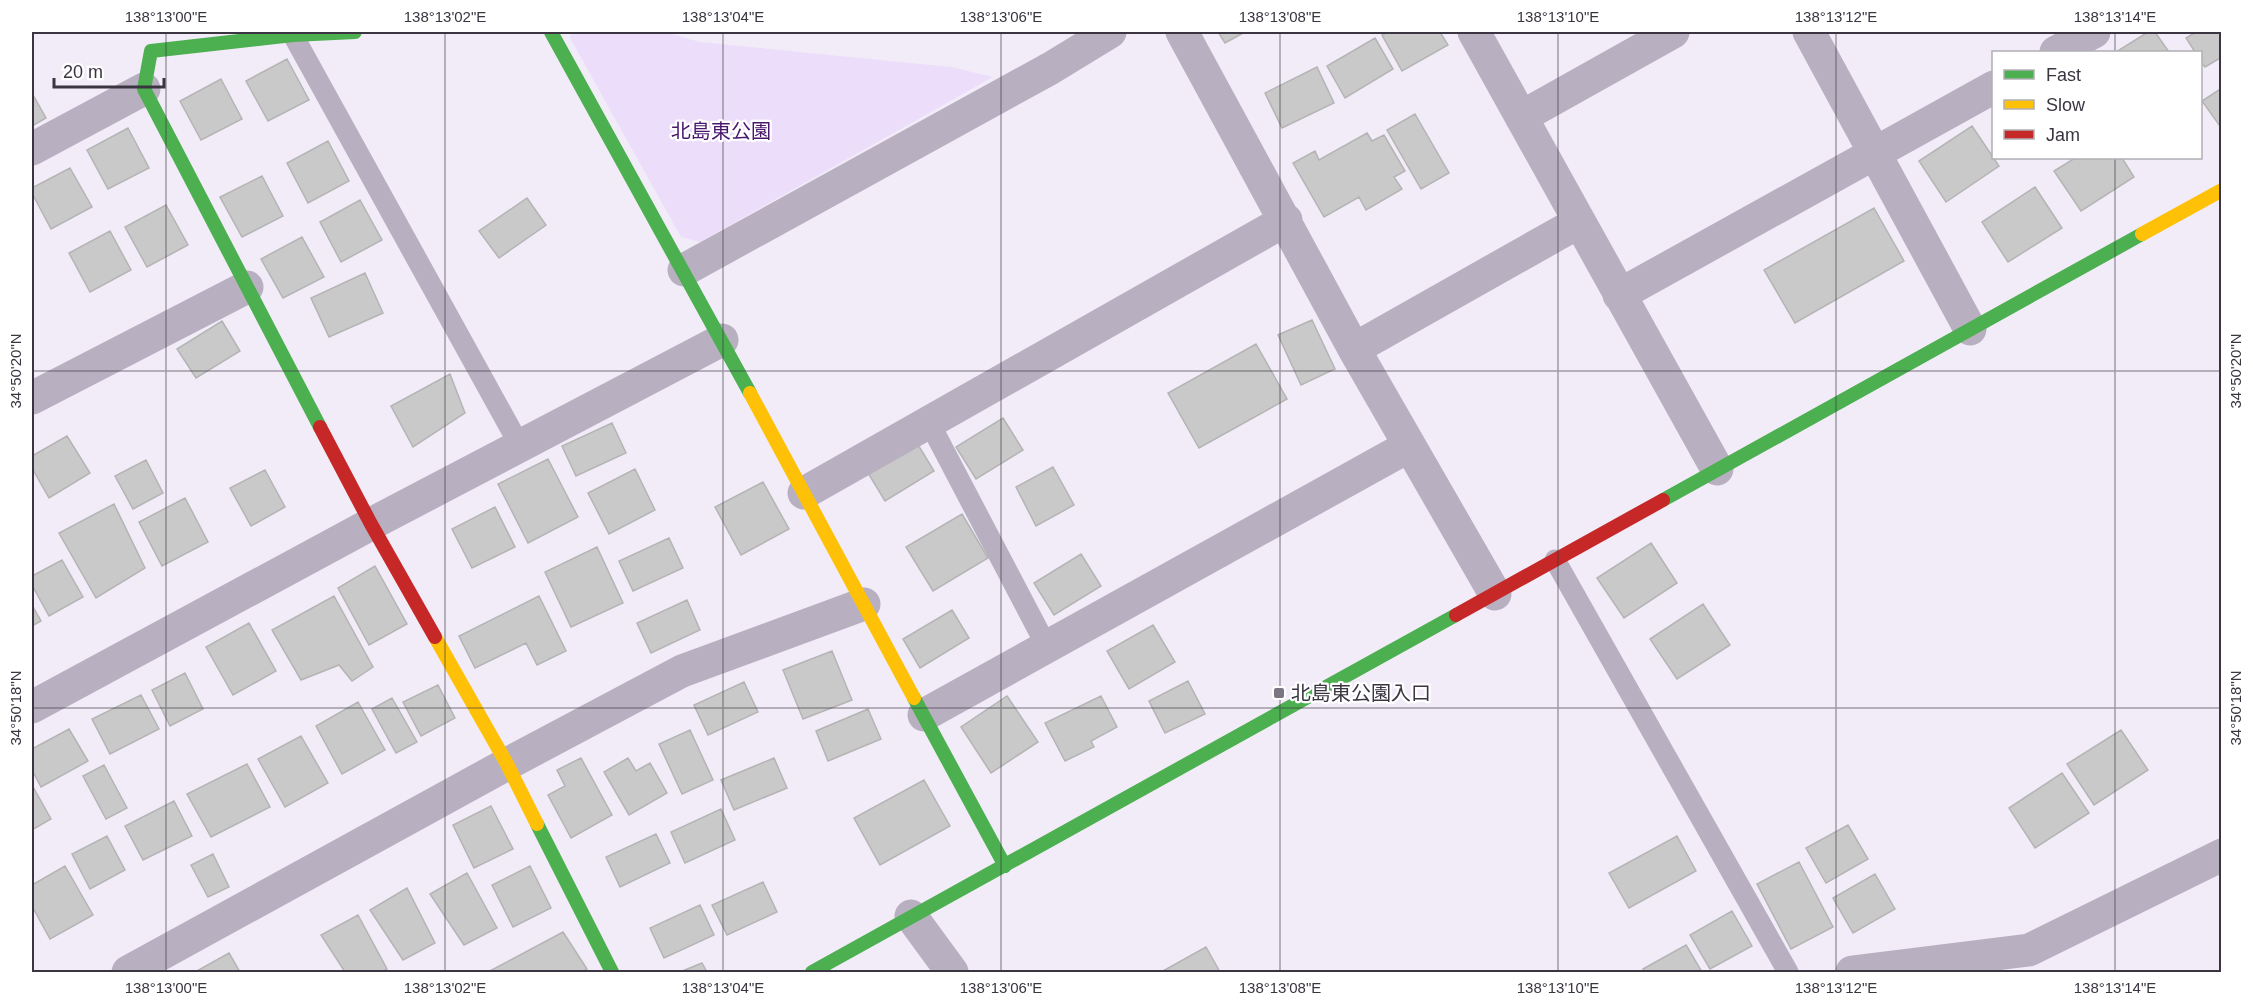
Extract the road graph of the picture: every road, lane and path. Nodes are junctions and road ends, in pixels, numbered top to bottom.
1 (355, 32) edge
2 (551, 32) edge
3 (1110, 32) edge
4 (1182, 32) edge
5 (1474, 32) edge
6 (1672, 32) edge
7 (1809, 32) edge
8 (2094, 32) edge
9 (293, 34) junction
10 (2058, 51) edge
11 (1992, 88) edge
12 (144, 89) junction
13 (1521, 117) junction
14 (32, 149) edge
15 (1875, 152) junction
16 (2222, 190) edge
17 (1286, 220) junction
18 (1579, 222) junction
19 (684, 270) junction
20 (247, 287) junction
21 (1619, 295) junction
22 (1970, 329) junction
23 (722, 340) junction
24 (1354, 349) junction
25 (32, 398) edge
26 (929, 422) junction
27 (520, 446) junction
28 (1410, 446) junction
29 (1717, 469) junction
30 (804, 493) junction
31 (371, 524) junction
32 (1555, 560) junction
33 (1495, 594) junction
34 (864, 604) junction
35 (1047, 647) junction
36 (32, 707) edge
37 (924, 715) junction
38 (507, 764) junction
39 (2222, 855) edge
40 (1005, 866) junction
41 (911, 916) junction
42 (128, 972) edge
43 (612, 972) edge
44 (812, 972) edge
45 (952, 972) edge
46 (1788, 972) edge
47 (1852, 972) edge

1 - 9 street
2 - 19 street
3 - 19 street
4 - 17 street
5 - 13 street
6 - 13 street
7 - 15 street
8 - 10 street
9 - 12 street
9 - 27 lane
11 - 15 street
12 - 14 street
12 - 20 street
13 - 18 street
15 - 21 street
15 - 22 street
16 - 22 street
17 - 24 street
17 - 26 street
18 - 21 street
18 - 24 street
19 - 23 street
20 - 25 street
20 - 31 street
21 - 29 street
22 - 29 street
23 - 27 street
23 - 30 street
24 - 28 street
26 - 30 street
26 - 35 lane
27 - 31 street
28 - 33 street
28 - 35 street
29 - 32 street
30 - 34 street
31 - 36 street
31 - 38 street
32 - 33 street
32 - 46 lane
33 - 40 street
34 - 37 street
34 - 38 street
35 - 37 street
37 - 40 street
38 - 42 street
38 - 43 street
39 - 47 street
40 - 41 street
41 - 44 street
41 - 45 street

